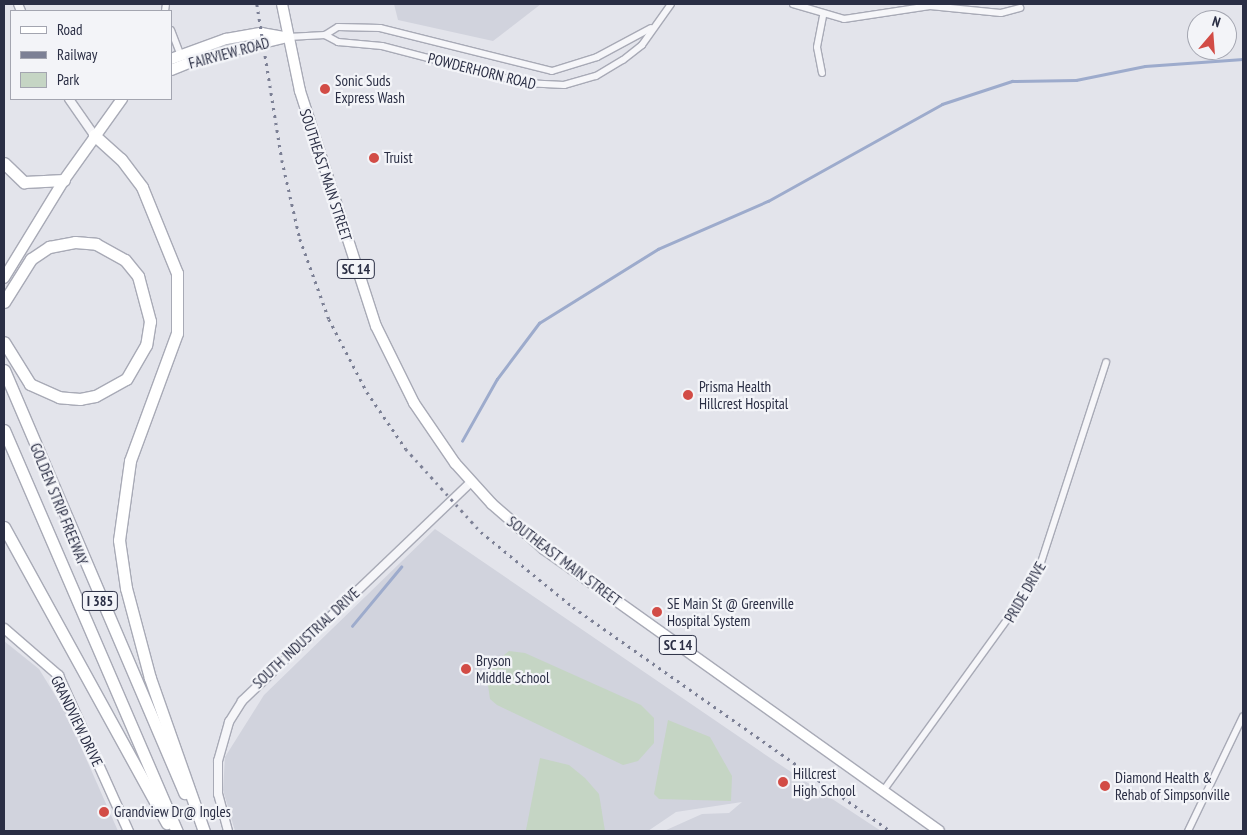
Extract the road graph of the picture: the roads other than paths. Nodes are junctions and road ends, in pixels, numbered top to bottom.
1 (282, 4) edge
2 (671, 4) edge
3 (793, 4) edge
4 (1020, 8) dead end
5 (823, 16) junction
6 (651, 28) junction
7 (172, 35) edge
8 (325, 35) junction
9 (287, 38) junction
10 (176, 57) edge
11 (172, 70) edge
12 (822, 73) dead end
13 (70, 100) edge
14 (121, 100) edge
15 (94, 135) junction
16 (4, 163) edge
17 (64, 180) junction
18 (4, 278) edge
19 (4, 301) edge
20 (4, 342) edge
21 (1106, 362) dead end
22 (4, 370) edge
23 (4, 430) edge
24 (471, 482) junction
25 (4, 527) edge
26 (4, 628) edge
27 (1243, 716) edge
28 (882, 791) junction
29 (128, 831) edge
30 (171, 831) edge
31 (177, 831) edge
32 (200, 831) edge
33 (204, 831) edge
34 (228, 831) edge
35 (939, 831) edge
36 (1188, 831) edge

1 - 9 main road, SOUTHEAST MAIN STREET / SC 14
2 - 6 street, POWDERHORN ROAD
3 - 5 street
4 - 5 street
5 - 12 street
6 - 8 street, POWDERHORN ROAD
6 - 8 street, POWDERHORN ROAD
7 - 10 street
8 - 9 street, POWDERHORN ROAD
9 - 10 main road, FAIRVIEW ROAD
9 - 11 main road, FAIRVIEW ROAD
9 - 24 main road, SOUTHEAST MAIN STREET / SC 14
13 - 15 street
14 - 15 main road
15 - 17 main road
15 - 33 highway
16 - 17 highway
17 - 18 main road
19 - 20 highway
21 - 28 street, PRIDE DRIVE
22 - 32 highway, GOLDEN STRIP FREEWAY / I 385
23 - 31 highway, GOLDEN STRIP FREEWAY / I 385
24 - 28 main road, SOUTHEAST MAIN STREET / SC 14
24 - 34 street, SOUTH INDUSTRIAL DRIVE
25 - 30 highway
26 - 29 main road, GRANDVIEW DRIVE
27 - 36 street
28 - 35 main road, SOUTHEAST MAIN STREET / SC 14

